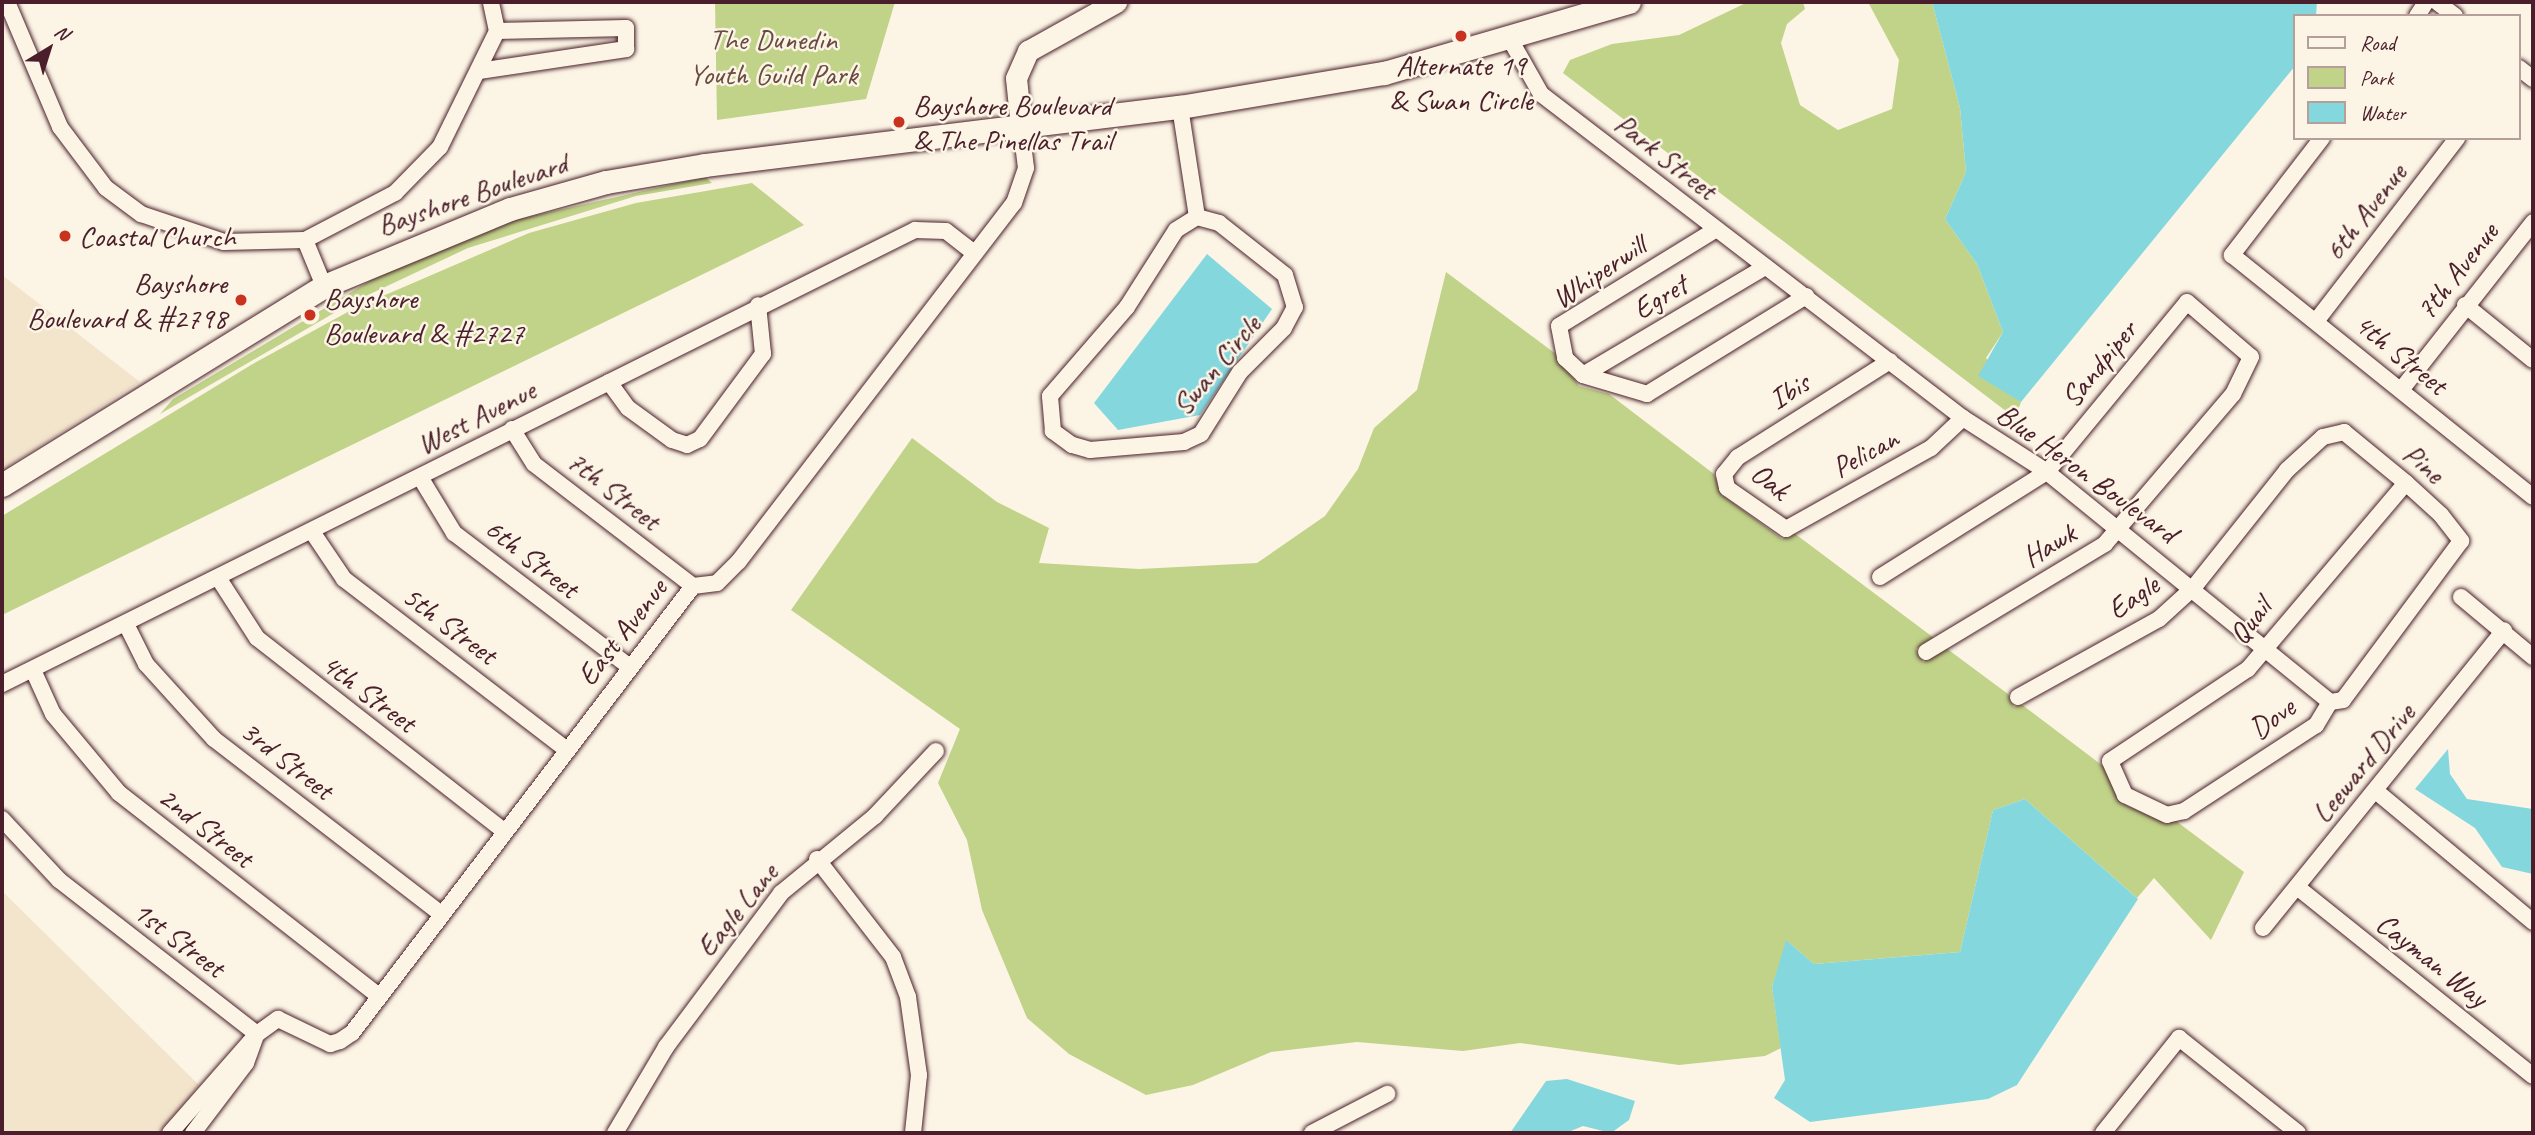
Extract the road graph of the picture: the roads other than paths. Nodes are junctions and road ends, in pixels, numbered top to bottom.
1 (7, 2) edge
2 (491, 2) edge
3 (1116, 2) edge
4 (1629, 2) edge
5 (2437, 2) edge
6 (2452, 14) edge
7 (497, 31) junction
8 (1511, 41) junction
9 (479, 71) junction
10 (1180, 107) junction
11 (1021, 127) junction
12 (2320, 140) edge
13 (2455, 140) edge
14 (1197, 217) junction
15 (2533, 223) edge
16 (1715, 230) junction
17 (305, 240) junction
18 (975, 253) junction
19 (1765, 267) junction
20 (324, 286) junction
21 (1806, 296) junction
22 (2187, 302) joint
23 (758, 305) junction
24 (2465, 305) junction
25 (2317, 320) junction
26 (2533, 360) edge
27 (1889, 361) junction
28 (1583, 375) junction
29 (609, 382) junction
30 (2401, 390) junction
31 (1963, 418) junction
32 (512, 429) junction
33 (2344, 432) joint
34 (2047, 472) junction
35 (1724, 474) joint
36 (420, 477) junction
37 (2406, 483) junction
38 (2, 485) edge
39 (2533, 497) edge
40 (1786, 528) joint
41 (2120, 529) junction
42 (313, 533) junction
43 (2461, 541) joint
44 (1880, 576) dead end
45 (219, 579) junction
46 (692, 586) junction
47 (2194, 587) junction
48 (2461, 597) dead end
49 (126, 624) junction
50 (2504, 631) junction
51 (2260, 648) junction
52 (1926, 652) dead end
53 (2533, 657) edge
54 (630, 667) junction
55 (33, 670) junction
56 (2, 684) edge
57 (2018, 697) dead end
58 (2330, 702) junction
59 (567, 750) junction
60 (936, 751) dead end
61 (2110, 761) joint
62 (2377, 792) junction
63 (2, 819) edge
64 (505, 832) junction
65 (817, 859) junction
66 (2297, 887) junction
67 (441, 914) junction
68 (2533, 922) edge
69 (2263, 928) dead end
70 (379, 996) junction
71 (257, 1034) junction
72 (2533, 1076) edge
73 (1387, 1094) dead end
74 (170, 1133) edge
75 (193, 1133) edge
76 (615, 1133) edge
77 (912, 1133) edge
78 (1312, 1133) edge
79 (2103, 1133) edge
80 (2298, 1133) edge

1 - 17 street
2 - 7 street
3 - 11 street
4 - 8 main road, Bayshore Boulevard
5 - 6 street
7 - 9 street
7 - 9 street
8 - 10 main road, Bayshore Boulevard
8 - 16 street, Park Street
9 - 17 street
10 - 11 main road, Bayshore Boulevard
10 - 14 street
11 - 18 street, East Avenue
11 - 20 main road, Bayshore Boulevard
12 - 25 street, 4th Street
13 - 25 street, 6th Avenue
14 - 14 street, Swan Circle
15 - 24 street, 7th Avenue
16 - 19 street, Park Street
16 - 28 street, Whiperwill
17 - 20 street
18 - 23 street, West Avenue
18 - 46 street, East Avenue
19 - 21 street, Park Street
19 - 28 street, Egret
20 - 38 main road, Bayshore Boulevard
21 - 27 street, Blue Heron Boulevard
21 - 28 street
22 - 34 street, Sandpiper
22 - 41 street, Hawk
23 - 29 street, West Avenue
23 - 29 street
24 - 26 street
24 - 30 street, 7th Avenue
25 - 30 street, 4th Street
27 - 31 street, Blue Heron Boulevard
27 - 35 street, Ibis
29 - 32 street, West Avenue
30 - 39 street, 4th Street
31 - 34 street, Blue Heron Boulevard
31 - 40 street, Pelican
32 - 36 street, West Avenue
32 - 46 street, 7th Street
33 - 37 street, Pine
33 - 47 street, Eagle
34 - 41 street, Blue Heron Boulevard
34 - 44 street, Sandpiper
35 - 40 street, Oak
36 - 42 street, West Avenue
36 - 54 street, 6th Street
37 - 43 street, Pine
37 - 51 street, Quail
41 - 47 street, Blue Heron Boulevard
41 - 52 street, Hawk
42 - 45 street, West Avenue
42 - 59 street, 5th Street
43 - 58 street, Dove
45 - 49 street, West Avenue
45 - 64 street, 4th Street
46 - 54 street, East Avenue
47 - 51 street, Blue Heron Boulevard
47 - 57 street, Eagle
48 - 50 street
49 - 55 street, West Avenue
49 - 67 street, 3rd Street
50 - 53 street
50 - 62 street, Leeward Drive
51 - 58 street, Blue Heron Boulevard
51 - 61 street, Quail
54 - 59 street, East Avenue
55 - 56 street, West Avenue
55 - 70 street, 2nd Street
58 - 61 street, Dove
59 - 64 street, East Avenue
60 - 65 street, Eagle Lane
62 - 66 street, Leeward Drive
62 - 68 street
63 - 71 street, 1st Street
64 - 67 street, East Avenue
65 - 76 street, Eagle Lane
65 - 77 street
66 - 69 street, Leeward Drive
66 - 72 street, Cayman Way
67 - 70 street, East Avenue
70 - 71 street, East Avenue
71 - 74 street
71 - 75 street
73 - 78 street
79 - 80 street

